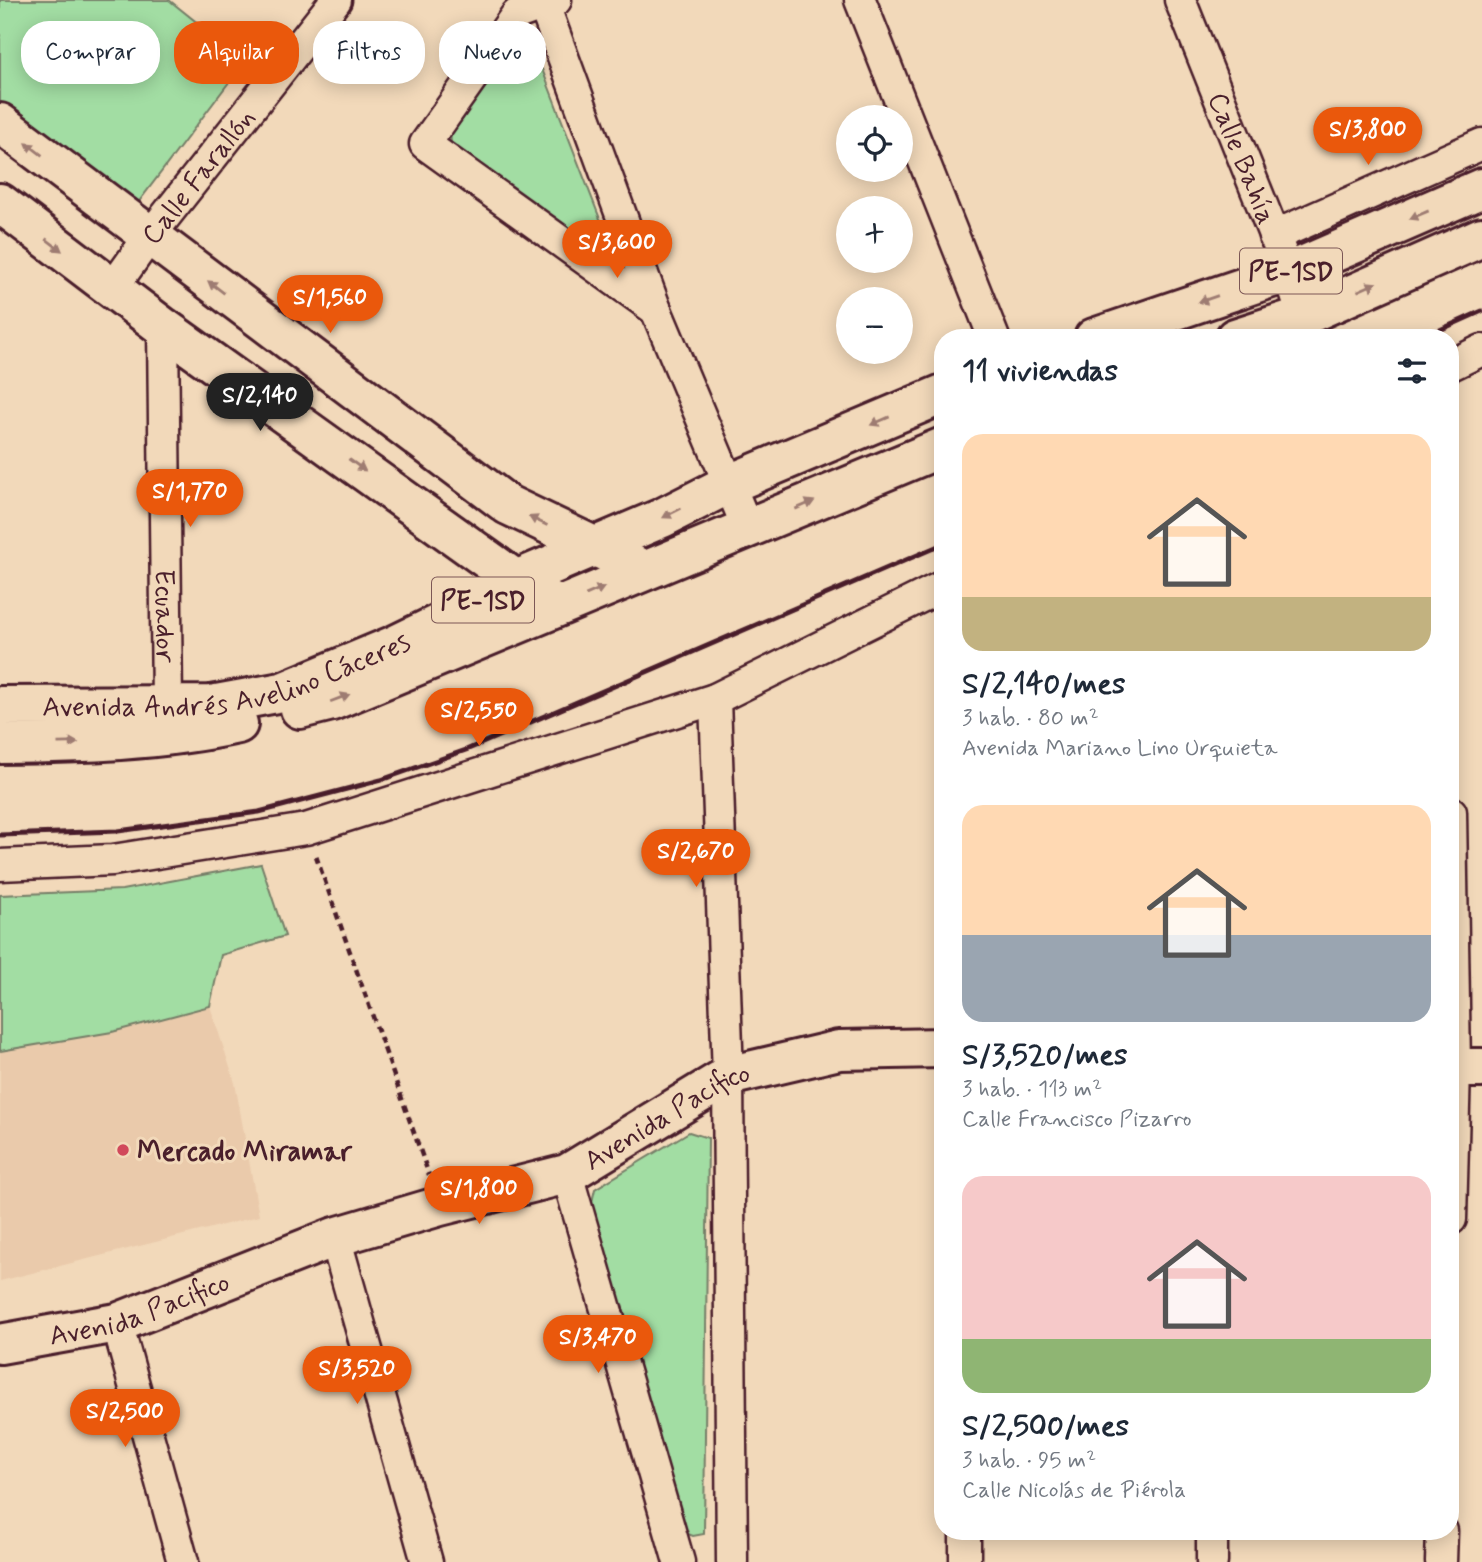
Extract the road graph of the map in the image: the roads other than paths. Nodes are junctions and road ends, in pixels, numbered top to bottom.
1 (336, 0) edge
2 (860, 0) edge
3 (1180, 0) edge
4 (546, 2) edge
5 (0, 123) edge
6 (1482, 144) edge
7 (1482, 188) edge
8 (0, 203) edge
9 (1274, 236) junction
10 (149, 237) junction
11 (1482, 237) edge
12 (1289, 272) junction
13 (112, 289) junction
14 (656, 310) junction
15 (1303, 316) junction
16 (163, 327) junction
17 (990, 329) edge
18 (1121, 329) edge
19 (1263, 329) edge
20 (1482, 350) edge
21 (1459, 361) edge
22 (934, 398) edge
23 (934, 451) edge
24 (727, 485) junction
25 (748, 529) junction
26 (596, 546) junction
27 (644, 570) junction
28 (516, 580) junction
29 (934, 590) edge
30 (559, 606) junction
31 (715, 699) junction
32 (0, 706) edge
33 (169, 720) junction
34 (0, 744) edge
35 (0, 865) edge
36 (1459, 983) edge
37 (934, 1048) edge
38 (1463, 1068) edge
39 (728, 1076) junction
40 (1459, 1118) edge
41 (567, 1174) junction
42 (335, 1237) junction
43 (117, 1323) junction
44 (0, 1344) edge
45 (965, 1540) edge
46 (1212, 1540) edge
47 (1442, 1540) edge
48 (183, 1562) edge
49 (427, 1562) edge
50 (679, 1562) edge
51 (732, 1562) edge
52 (965, 1562) edge
53 (1212, 1562) edge
54 (1441, 1562) edge

1 - 10 street, Calle Farallón
2 - 17 street
3 - 9 street, Calle Bahía
4 - 14 street
4 - 14 street
10 -> 5 main road
6 - 9 street
7 -> 12 main road, PE-1SD
8 -> 13 main road
9 - 12 street, Calle Bahía
10 - 13 street, Calle Farallón
26 -> 10 main road
15 -> 11 main road, PE-1SD
12 - 15 street, Calle Bahía
12 -> 18 main road, PE-1SD
13 - 16 main road
14 - 24 street
15 - 19 main road, PE-1SD
16 -> 28 main road
16 - 33 street, Ecuador
20 - 21 street
22 -> 24 main road, Avenida Andrés Avelino Cáceres / PE-1SD
25 -> 23 main road, Avenida Andrés Avelino Cáceres / PE-1SD
24 - 25 street
24 -> 26 main road, Avenida Andrés Avelino Cáceres / PE-1SD
25 - 27 main road, Avenida Andrés Avelino Cáceres / PE-1SD
26 - 27 main road
26 - 28 main road, Avenida Andrés Avelino Cáceres / PE-1SD
30 -> 27 main road, Avenida Andrés Avelino Cáceres / PE-1SD
28 - 30 main road
28 - 33 main road, Avenida Andrés Avelino Cáceres / PE-1SD
29 - 31 street
33 -> 30 main road, Avenida Andrés Avelino Cáceres / PE-1SD
31 - 35 street
31 - 39 street
32 - 33 main road, Avenida Andrés Avelino Cáceres / PE-1SD
34 -> 33 main road, Avenida Andrés Avelino Cáceres / PE-1SD
36 - 38 street
37 - 39 main road, Avenida Pacifico
38 - 40 street
39 - 41 main road, Avenida Pacifico
39 - 51 street
41 - 42 main road, Avenida Pacifico
41 - 50 street
42 - 43 main road, Avenida Pacifico
42 - 49 street
43 - 44 main road, Avenida Pacifico
43 - 48 street
45 - 52 street
46 - 53 street
47 - 54 street

